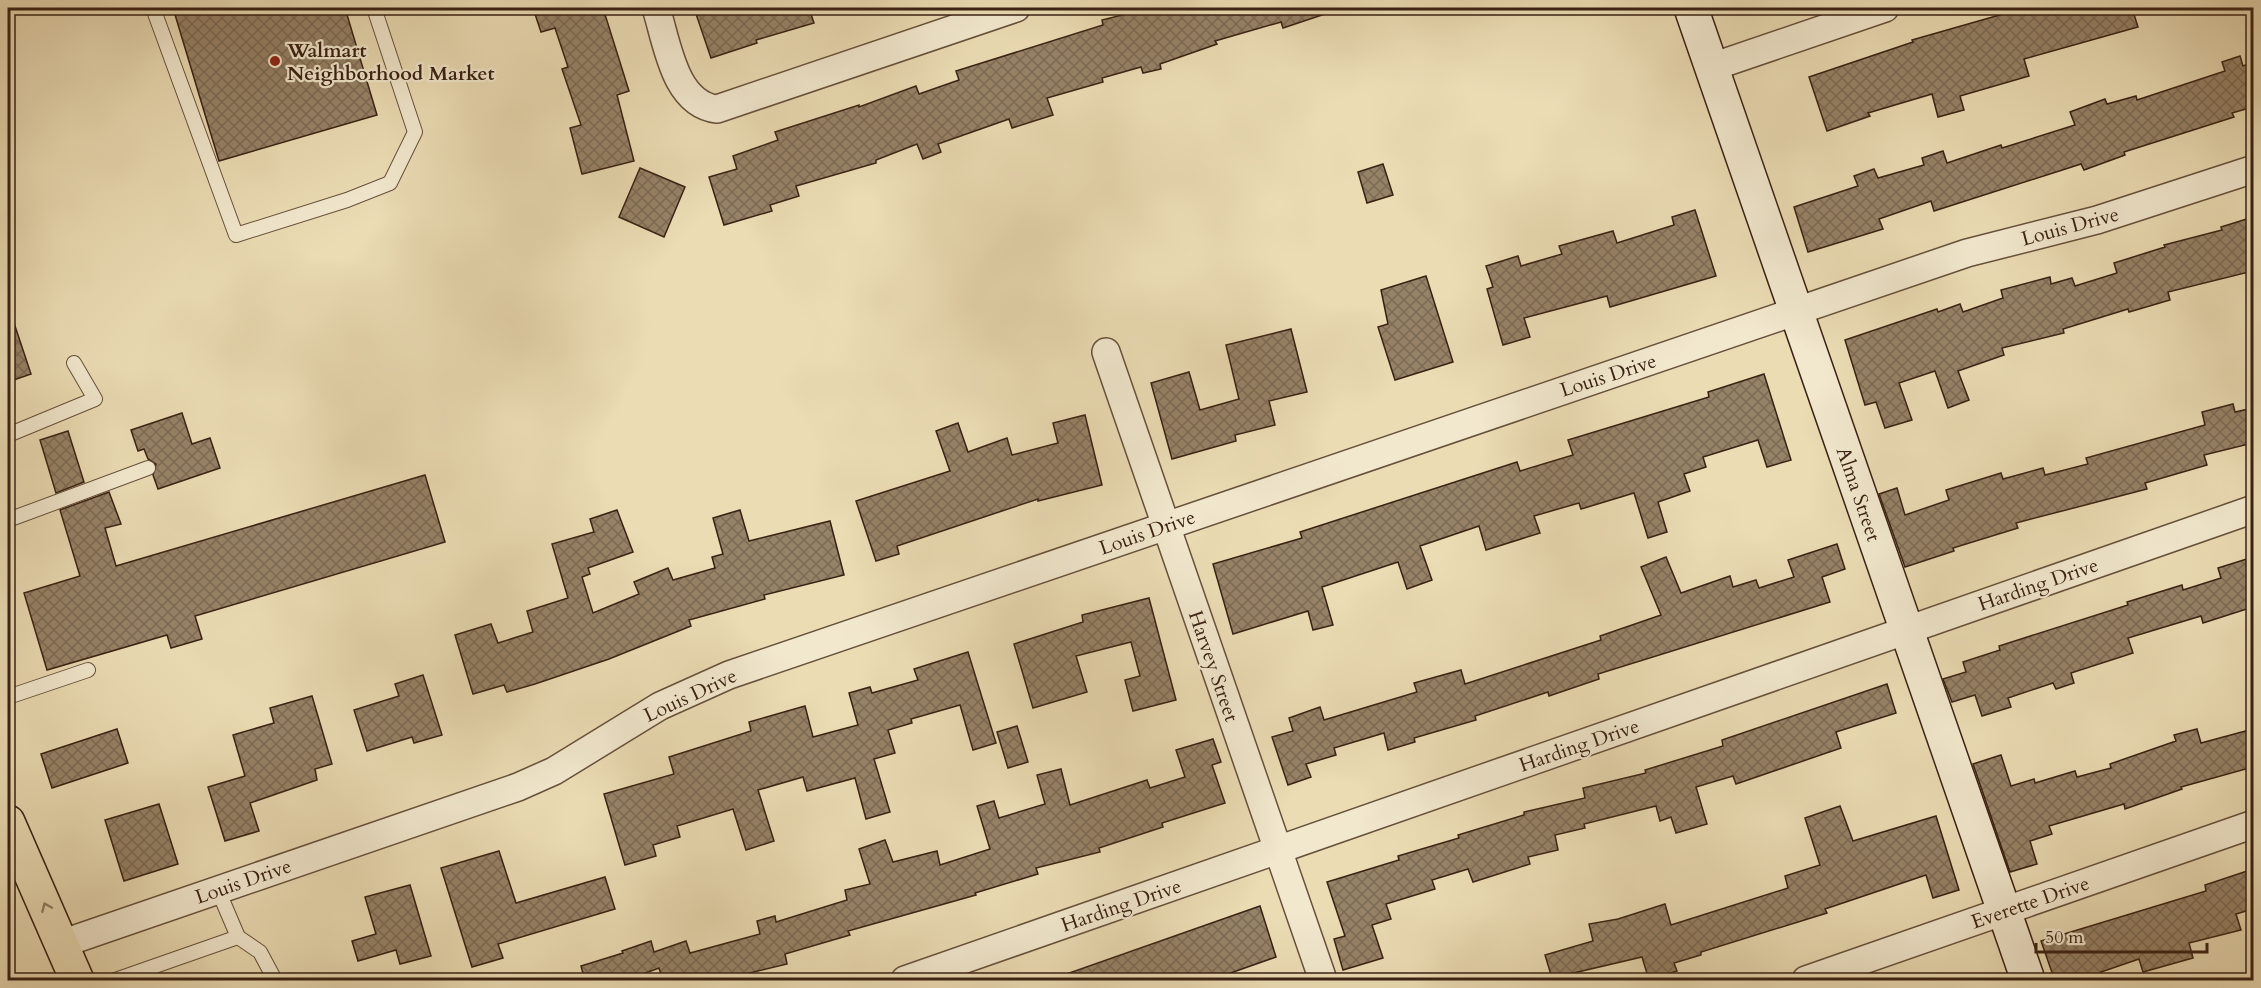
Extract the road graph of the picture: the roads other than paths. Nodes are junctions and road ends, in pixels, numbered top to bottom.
1 (153, 8) edge
2 (374, 8) edge
3 (656, 8) edge
4 (1016, 8) edge
5 (1691, 8) edge
6 (1885, 8) edge
7 (1712, 67) junction
8 (2253, 169) edge
9 (1796, 312) junction
10 (1106, 352) dead end
11 (74, 363) dead end
12 (8, 435) edge
13 (148, 468) dead end
14 (2253, 509) edge
15 (8, 520) edge
16 (1165, 526) junction
17 (1906, 630) junction
18 (88, 670) dead end
19 (8, 697) edge
20 (8, 822) edge
21 (2253, 824) edge
22 (1278, 850) junction
23 (218, 890) junction
24 (2002, 912) junction
25 (238, 937) junction
26 (61, 944) junction
27 (77, 981) edge
28 (115, 981) edge
29 (275, 981) edge
30 (905, 981) edge
31 (1323, 981) edge
32 (1806, 981) edge
33 (2028, 981) edge

1 - 2 lane
3 - 4 street
5 - 7 street, Alma Street
6 - 7 street
7 - 9 street, Alma Street
8 - 9 street, Louis Drive
9 - 16 street, Louis Drive
9 - 17 street, Alma Street
10 - 16 street, Harvey Street
11 - 12 lane
13 - 15 lane
14 - 17 street, Harding Drive
16 - 22 street, Harvey Street
16 - 23 street, Louis Drive
17 - 22 street, Harding Drive
17 - 24 street, Alma Street
18 - 19 lane
26 -> 20 main road
21 - 24 street, Everette Drive
22 - 30 street, Harding Drive
22 - 31 street, Harvey Street
23 - 25 lane
23 - 26 street, Louis Drive
24 - 32 street, Everette Drive
24 - 33 street, Alma Street
25 - 28 lane
25 - 29 lane
26 - 27 main road

